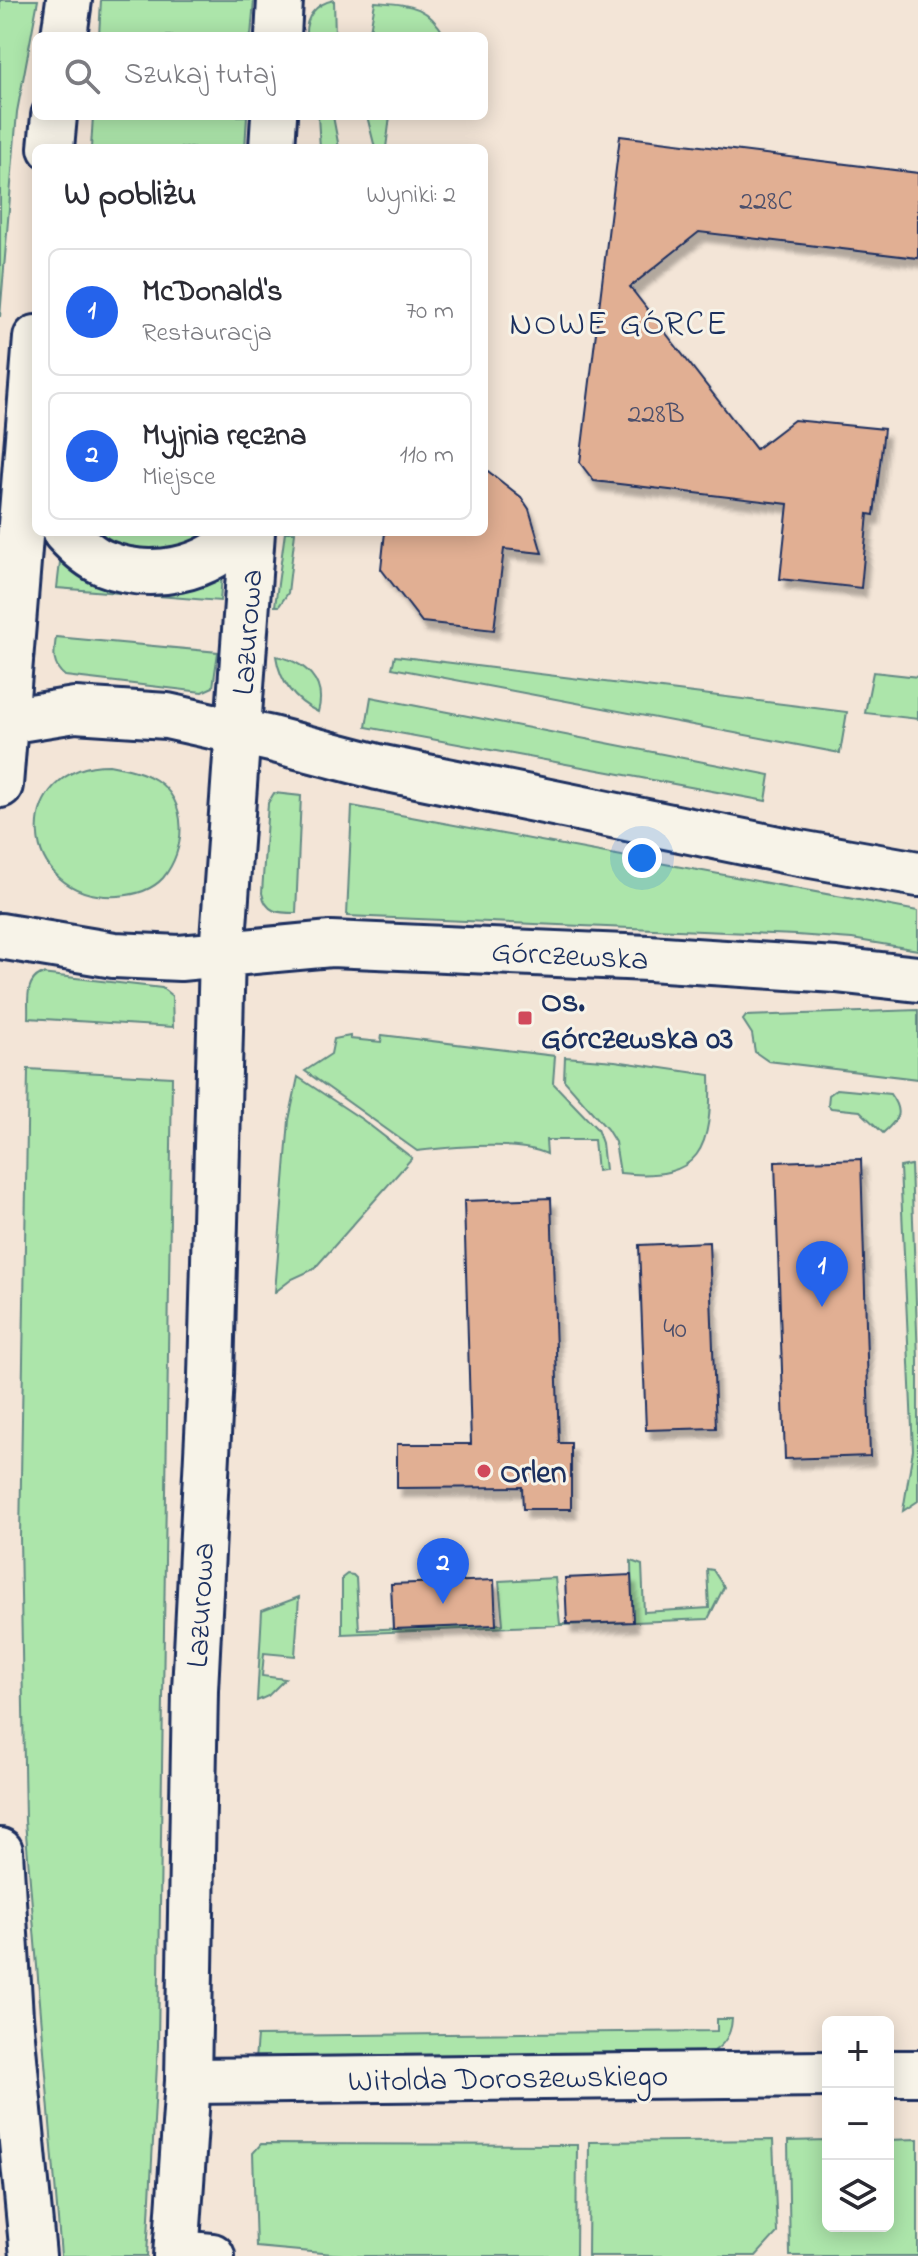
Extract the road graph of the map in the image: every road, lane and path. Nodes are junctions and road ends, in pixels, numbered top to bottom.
1 (69, 0) edge
2 (280, 0) edge
3 (65, 32) edge
4 (278, 32) edge
5 (54, 120) edge
6 (274, 120) edge
7 (51, 144) edge
8 (272, 144) edge
9 (32, 451) edge
10 (31, 479) edge
11 (69, 536) edge
12 (236, 536) edge
13 (252, 536) edge
14 (2, 721) edge
15 (239, 732) junction
16 (0, 785) edge
17 (918, 874) edge
18 (0, 936) edge
19 (222, 954) junction
20 (918, 979) edge
21 (0, 1851) edge
22 (894, 2073) edge
23 (918, 2073) edge
24 (822, 2074) edge
25 (188, 2081) junction
26 (188, 2255) edge
27 (33, 2256) edge

1 - 3 main road
2 - 4 main road
5 - 7 main road
6 - 8 main road
9 - 10 main road
10 - 14 main road
11 - 12 main road
13 - 15 main road, Lazurowa
14 - 15 main road
14 - 16 main road
15 - 17 main road
15 - 19 main road, Lazurowa
18 - 19 main road, Górczewska
19 - 20 main road, Górczewska
19 - 25 main road, Lazurowa
21 - 27 main road
22 - 23 main road
24 - 25 main road, Witolda Doroszewskiego
25 - 26 main road, Lazurowa

